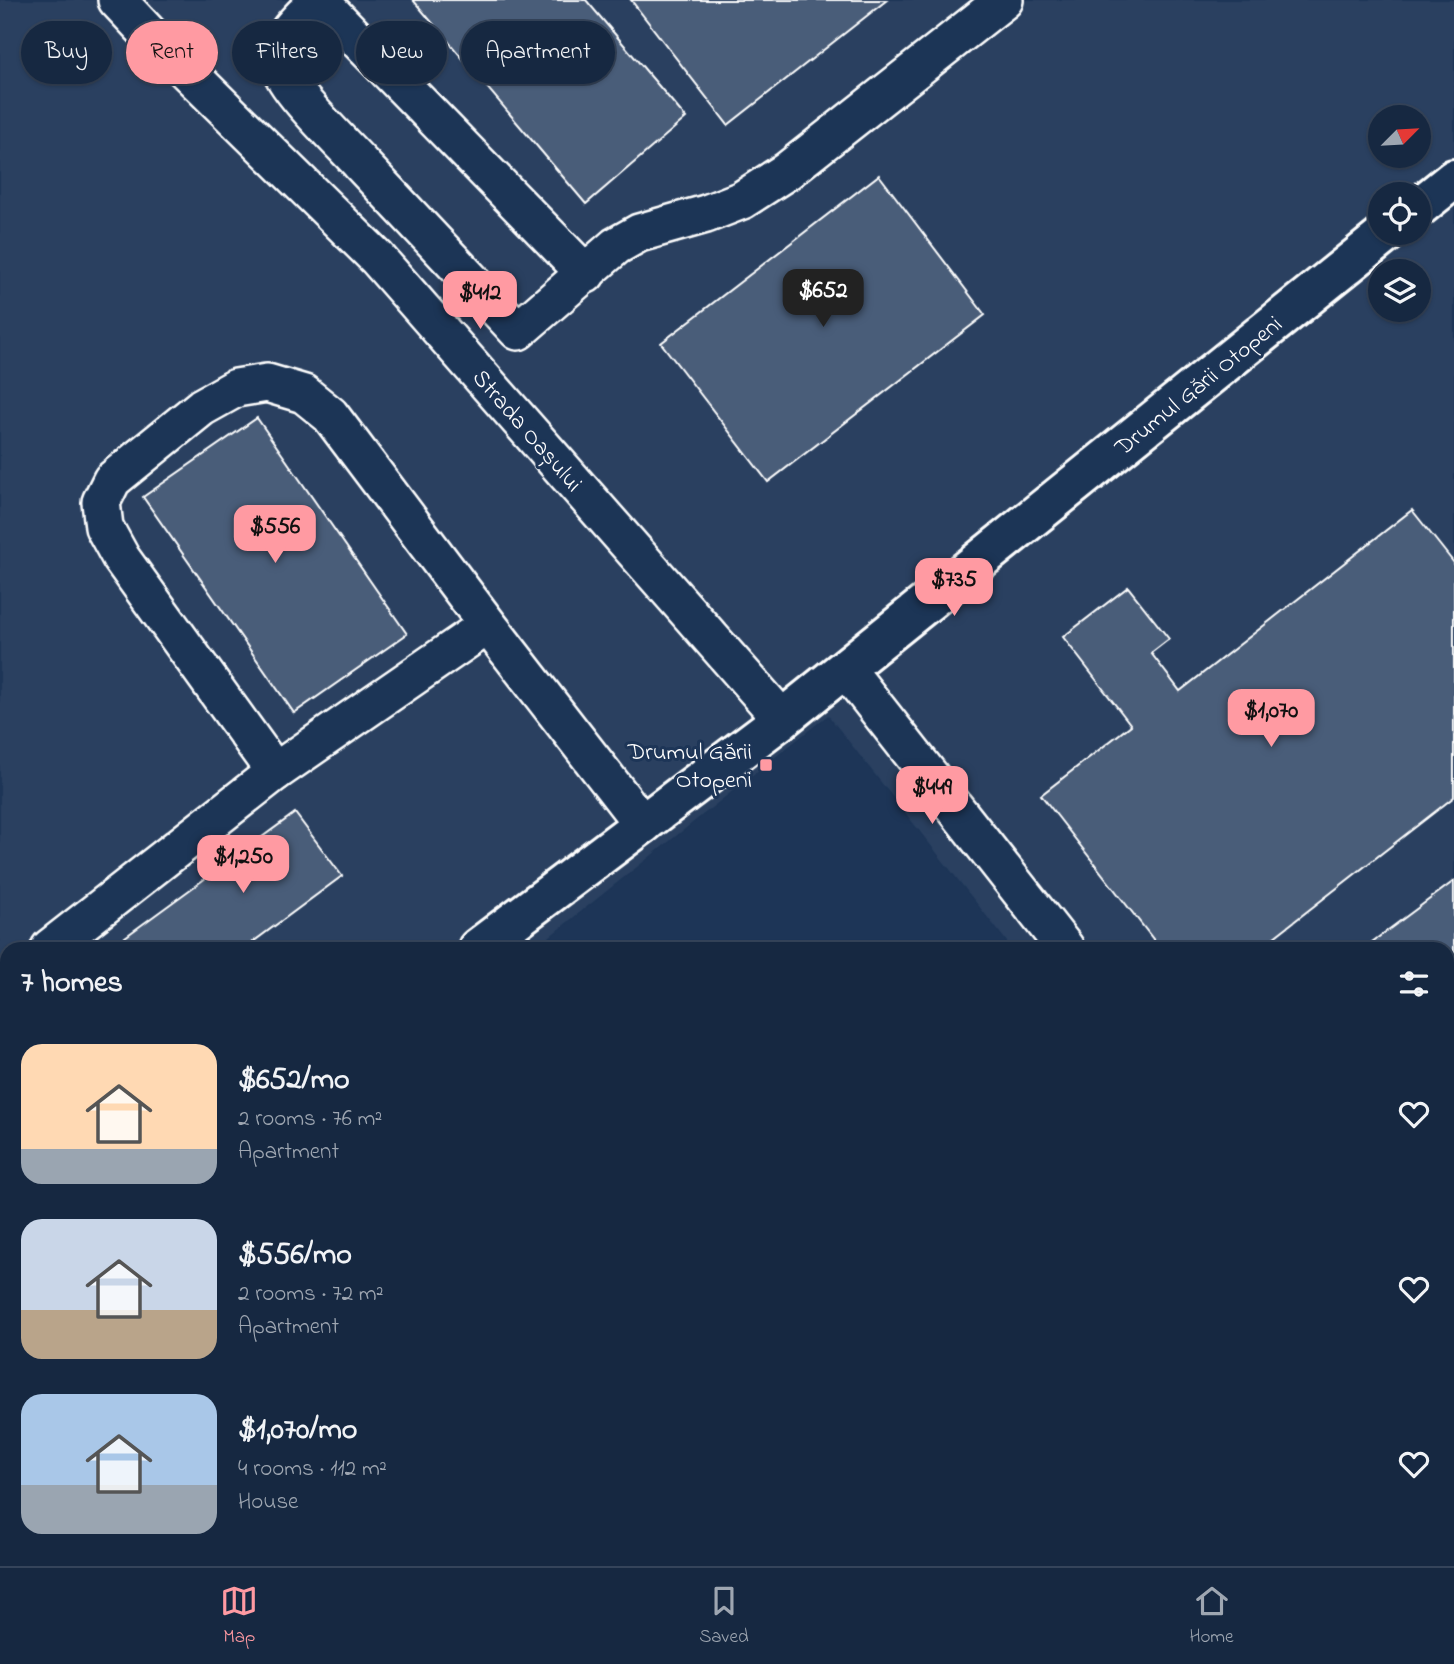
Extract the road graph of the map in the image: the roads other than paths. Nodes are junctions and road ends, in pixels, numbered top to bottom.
1 (117, 0) edge
2 (319, 0) edge
3 (1004, 0) edge
4 (1454, 179) edge
5 (1431, 197) edge
6 (1372, 245) edge
7 (586, 274) junction
8 (519, 331) junction
9 (474, 369) junction
10 (488, 625) junction
11 (845, 668) junction
12 (782, 719) junction
13 (275, 772) junction
14 (643, 825) junction
15 (58, 942) edge
16 (486, 942) edge
17 (1060, 942) edge

1 - 9 street, Strada Oașului
2 - 7 street
2 - 8 street
3 - 7 street
4 - 5 main road
6 - 11 main road, Drumul Gării Otopeni
7 - 8 street
8 - 9 street
9 - 12 street, Strada Oașului
10 - 13 street
10 - 13 street
10 - 14 street
11 - 12 main road, Drumul Gării Otopeni
11 - 17 street
12 - 14 main road, Drumul Gării Otopeni
13 - 15 street
14 - 16 main road, Drumul Gării Otopeni

